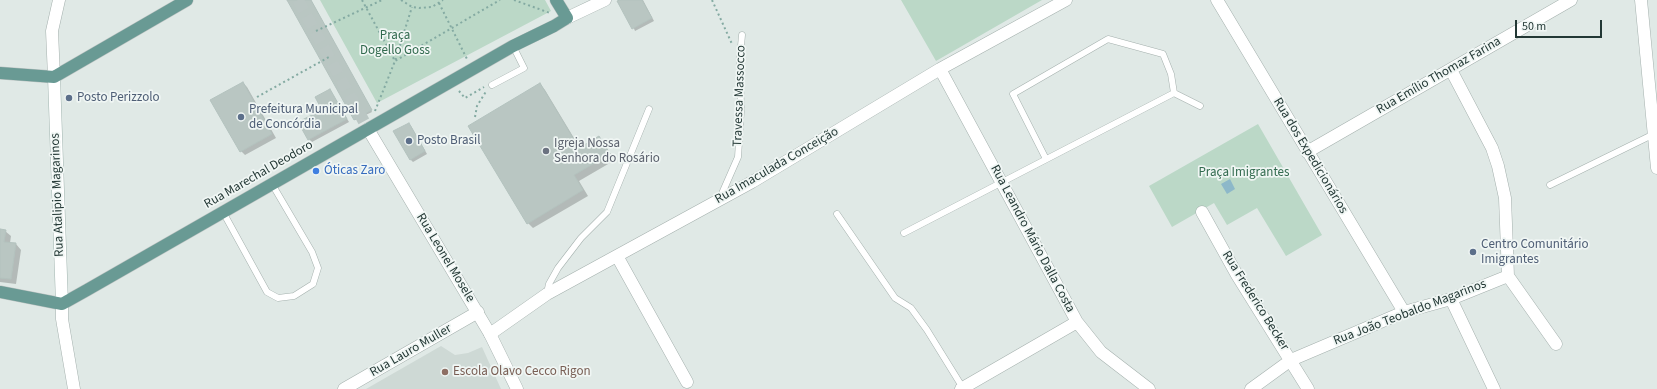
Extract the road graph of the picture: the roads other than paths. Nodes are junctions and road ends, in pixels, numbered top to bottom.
1 (59, 0) edge
2 (187, 0) edge
3 (556, 0) edge
4 (588, 0) edge
5 (605, 0) edge
6 (1066, 0) edge
7 (1217, 0) edge
8 (1571, 0) edge
9 (1641, 0) edge
10 (567, 18) junction
11 (742, 35) dead end
12 (513, 46) junction
13 (940, 69) junction
14 (1450, 70) junction
15 (0, 73) edge
16 (54, 77) junction
17 (1653, 84) edge
18 (492, 85) road end
19 (1174, 93) junction
20 (1200, 106) dead end
21 (648, 109) dead end
22 (368, 129) junction
23 (1652, 135) junction
24 (1307, 152) junction
25 (1046, 159) junction
26 (1657, 168) edge
27 (1002, 182) junction
28 (272, 184) junction
29 (1550, 185) dead end
30 (719, 201) junction
31 (223, 212) junction
32 (1202, 212) dead end
33 (837, 214) dead end
34 (904, 233) dead end
35 (617, 256) junction
36 (1508, 276) junction
37 (0, 292) edge
38 (547, 294) junction
39 (1451, 299) junction
40 (62, 304) junction
41 (478, 312) junction
42 (1404, 312) junction
43 (1077, 322) junction
44 (490, 334) junction
45 (1556, 344) dead end
46 (1291, 360) junction
47 (687, 382) dead end
48 (962, 388) edge
49 (74, 389) edge
50 (344, 389) edge
51 (517, 389) edge
52 (1149, 389) edge
53 (1251, 389) edge
54 (1308, 389) edge
55 (1494, 389) edge

1 - 16 street, Rua Atalipio Magarinos
2 - 16 main road
3 - 10 main road
4 - 10 street, Rua Marechal Deodoro
5 - 10 street, Rua Marechal Deodoro
6 - 13 street, Rua Imaculada Conceição
7 - 24 street, Rua dos Expedicionários
8 - 14 street, Rua Emílio Thomaz Farina
9 - 17 street
10 - 12 main road, Rua Marechal Deodoro
11 - 30 lane, Travessa Massocco
12 - 18 lane
12 - 22 main road, Rua Marechal Deodoro
13 - 27 street, Rua Leandro Mário Dalla Costa
13 - 30 street, Rua Imaculada Conceição
14 - 24 street, Rua Emílio Thomaz Farina
14 - 36 street
15 - 16 main road
16 - 40 street, Rua Atalipio Magarinos
17 - 23 street
19 - 20 lane
19 - 25 lane
19 - 25 lane
21 - 38 lane
22 - 28 main road, Rua Marechal Deodoro
22 - 41 street, Rua Leonel Mosele
23 - 26 street
23 - 29 lane
24 - 42 street, Rua dos Expedicionários
25 - 27 lane
27 - 34 lane
27 - 43 street, Rua Leandro Mário Dalla Costa
28 - 31 main road, Rua Marechal Deodoro
28 - 31 lane
30 - 35 street, Rua Imaculada Conceição
31 - 40 main road, Rua Marechal Deodoro
32 - 46 street, Rua Frederico Becker
33 - 48 lane
35 - 38 street, Rua Imaculada Conceição
35 - 47 street
36 - 39 street, Rua João Teobaldo Magarinos
36 - 45 street
37 - 40 main road
38 - 44 street, Rua Imaculada Conceição
39 - 42 street, Rua João Teobaldo Magarinos
39 - 55 street
40 - 49 street, Rua Atalipio Magarinos
41 - 44 street, Rua Leonel Mosele
41 - 50 street, Rua Lauro Muller
42 - 46 street, Rua João Teobaldo Magarinos
43 - 48 street
43 - 52 street, Rua Leandro Mário Dalla Costa
44 - 51 street, Rua Leonel Mosele
46 - 53 street, Rua João Teobaldo Magarinos
46 - 54 street, Rua Frederico Becker

